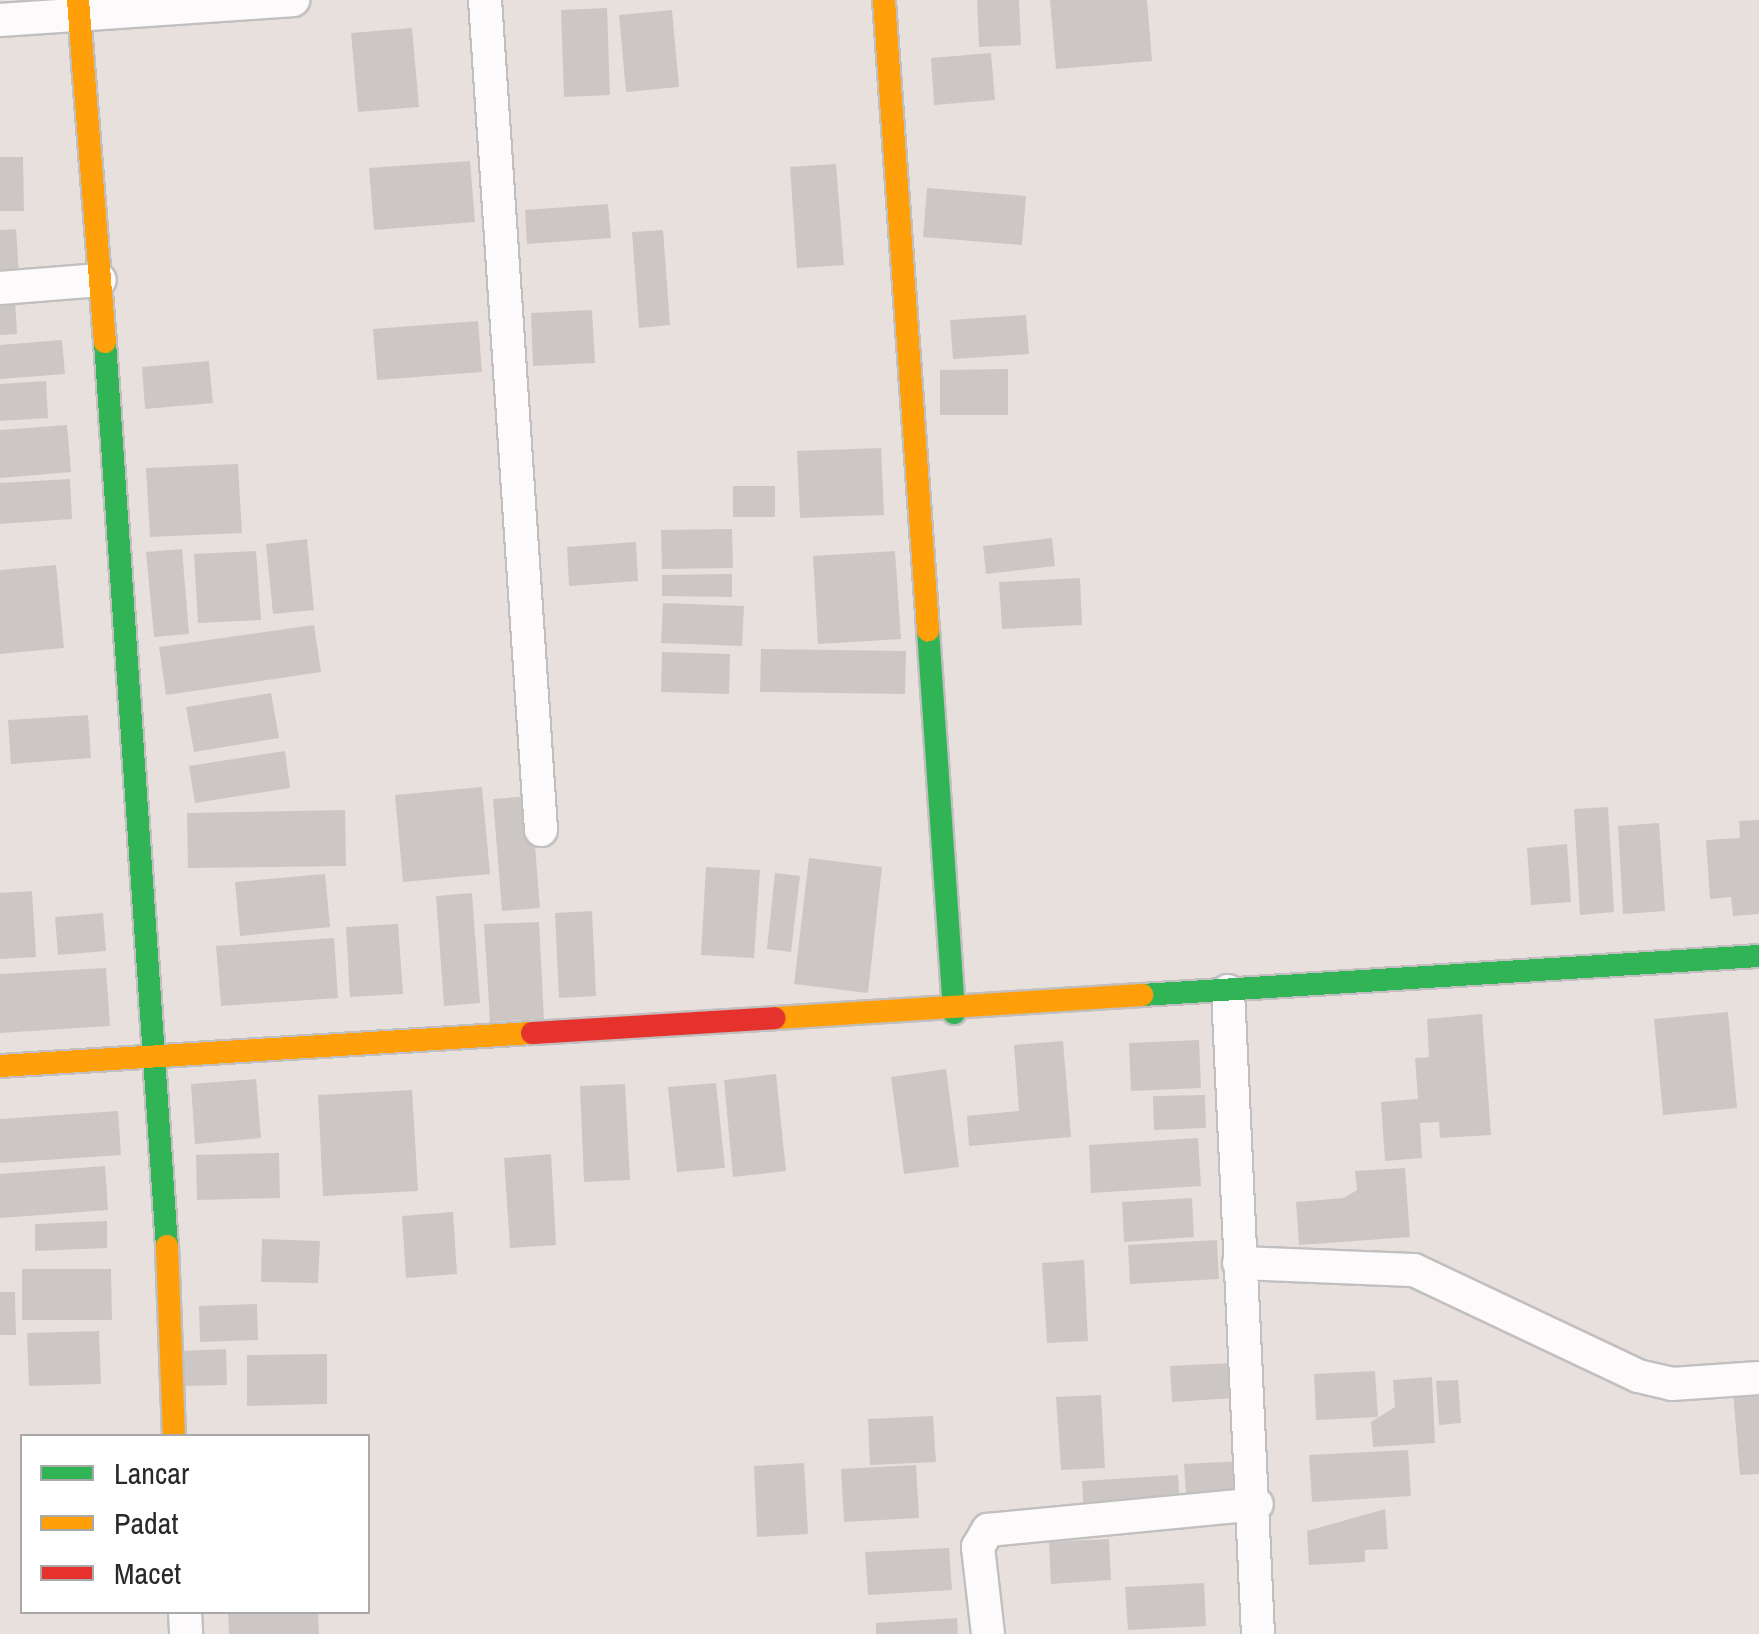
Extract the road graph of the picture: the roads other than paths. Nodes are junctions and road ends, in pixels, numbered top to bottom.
1 (293, 0) edge
2 (486, 0) edge
3 (884, 0) edge
4 (78, 8) edge
5 (0, 20) edge
6 (100, 280) junction
7 (0, 288) edge
8 (541, 830) dead end
9 (1759, 956) edge
10 (1228, 991) junction
11 (954, 1013) junction
12 (160, 1054) junction
13 (0, 1066) edge
14 (1239, 1264) junction
15 (1759, 1378) edge
16 (174, 1434) edge
17 (1256, 1504) junction
18 (988, 1634) edge
19 (1258, 1634) edge

1 - 4 street
2 - 8 street
3 - 11 street
4 - 5 street
4 - 6 street
6 - 7 street
6 - 12 street
9 - 10 street
10 - 11 street
10 - 14 street
11 - 12 street
12 - 13 street
12 - 16 street
14 - 15 street
14 - 17 street
17 - 18 street
17 - 19 street

